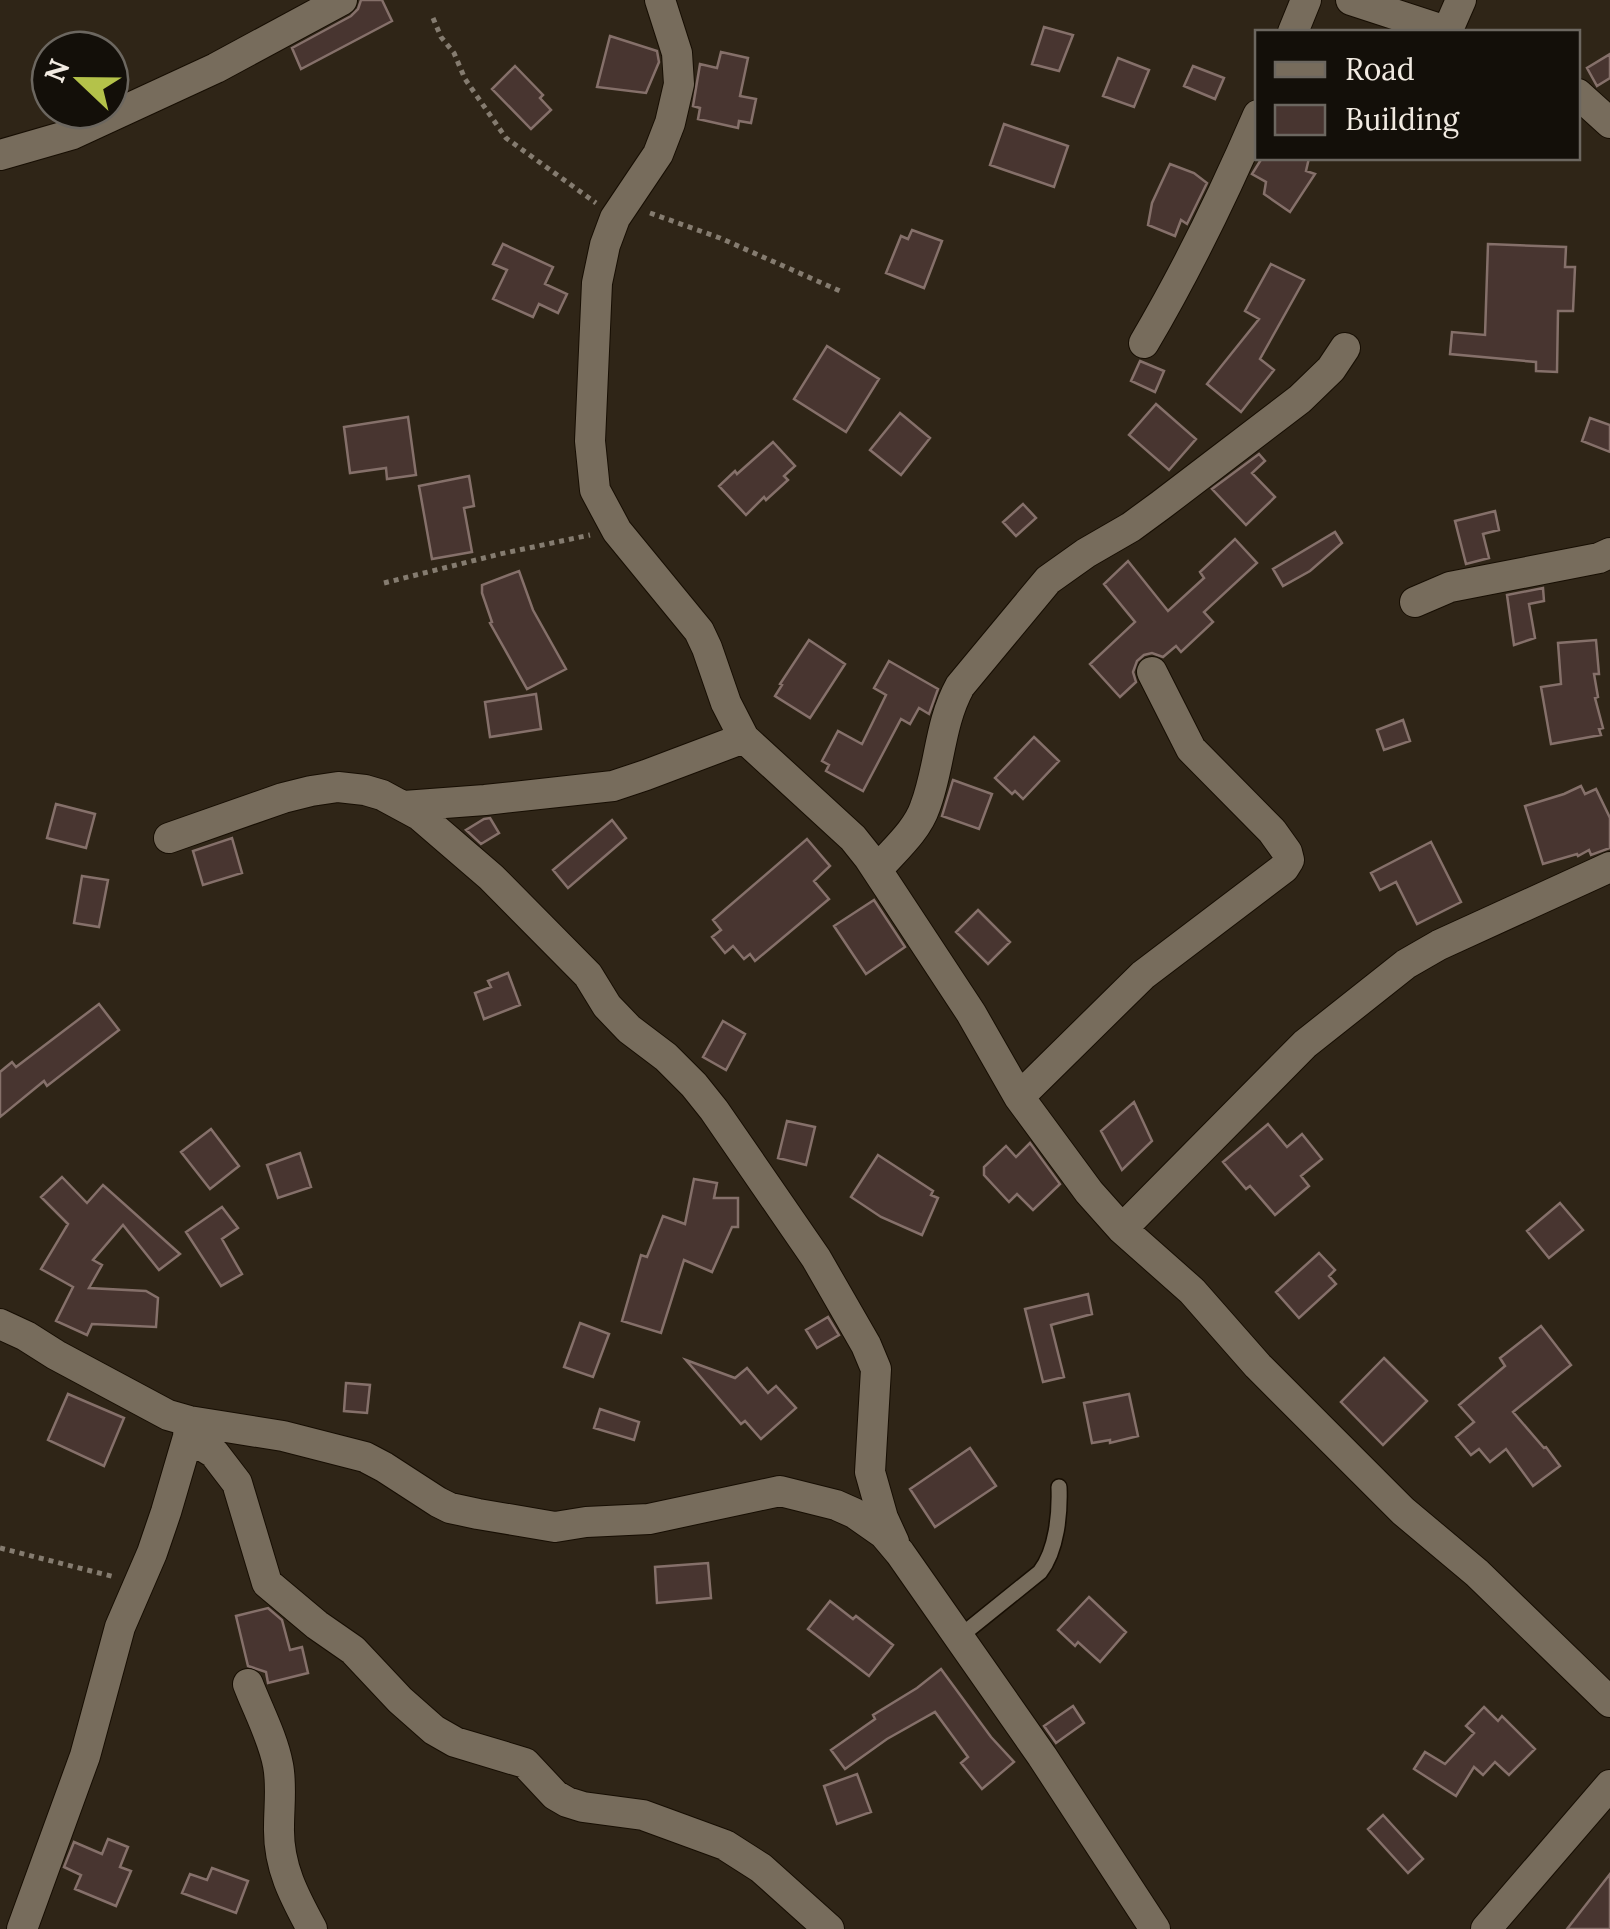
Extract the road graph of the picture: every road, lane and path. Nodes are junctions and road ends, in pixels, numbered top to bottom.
1 (342, 0) edge
2 (660, 0) edge
3 (1306, 0) edge
4 (1350, 0) edge
5 (1461, 0) edge
6 (433, 18) dead end
7 (1294, 30) edge
8 (1442, 30) edge
9 (1449, 30) edge
10 (1580, 96) edge
11 (1255, 123) edge
12 (1610, 123) edge
13 (0, 156) edge
14 (620, 211) junction
15 (840, 291) dead end
16 (1144, 343) dead end
17 (1345, 348) dead end
18 (617, 530) junction
19 (1610, 554) edge
20 (384, 583) dead end
21 (1415, 602) dead end
22 (1152, 672) dead end
23 (744, 738) junction
24 (404, 806) junction
25 (169, 838) dead end
26 (1610, 867) edge
27 (877, 870) junction
28 (1019, 1097) junction
29 (1122, 1229) junction
30 (0, 1324) edge
31 (188, 1429) junction
32 (1059, 1487) dead end
33 (0, 1548) edge
34 (900, 1553) junction
35 (137, 1585) junction
36 (958, 1638) junction
37 (248, 1684) dead end
38 (1610, 1702) edge
39 (1610, 1785) edge
40 (1494, 1927) edge
41 (22, 1929) edge
42 (312, 1929) edge
43 (829, 1929) edge
44 (1155, 1929) edge

1 - 13 street
2 - 14 street
3 - 7 street
4 - 8 street
5 - 9 street
6 - 14 path
10 - 12 street
11 - 16 street
14 - 15 path
14 - 18 street
17 - 27 street
18 - 20 path
18 - 23 street
19 - 21 street
22 - 28 street
23 - 24 street
23 - 27 street
24 - 25 street
24 - 34 street
26 - 29 street
27 - 28 street
28 - 29 street
29 - 38 street
30 - 31 street
31 - 34 street
31 - 35 street
31 - 43 street
32 - 36 lane
33 - 35 path
34 - 36 street
35 - 41 street
36 - 44 street
37 - 42 street
39 - 40 street

